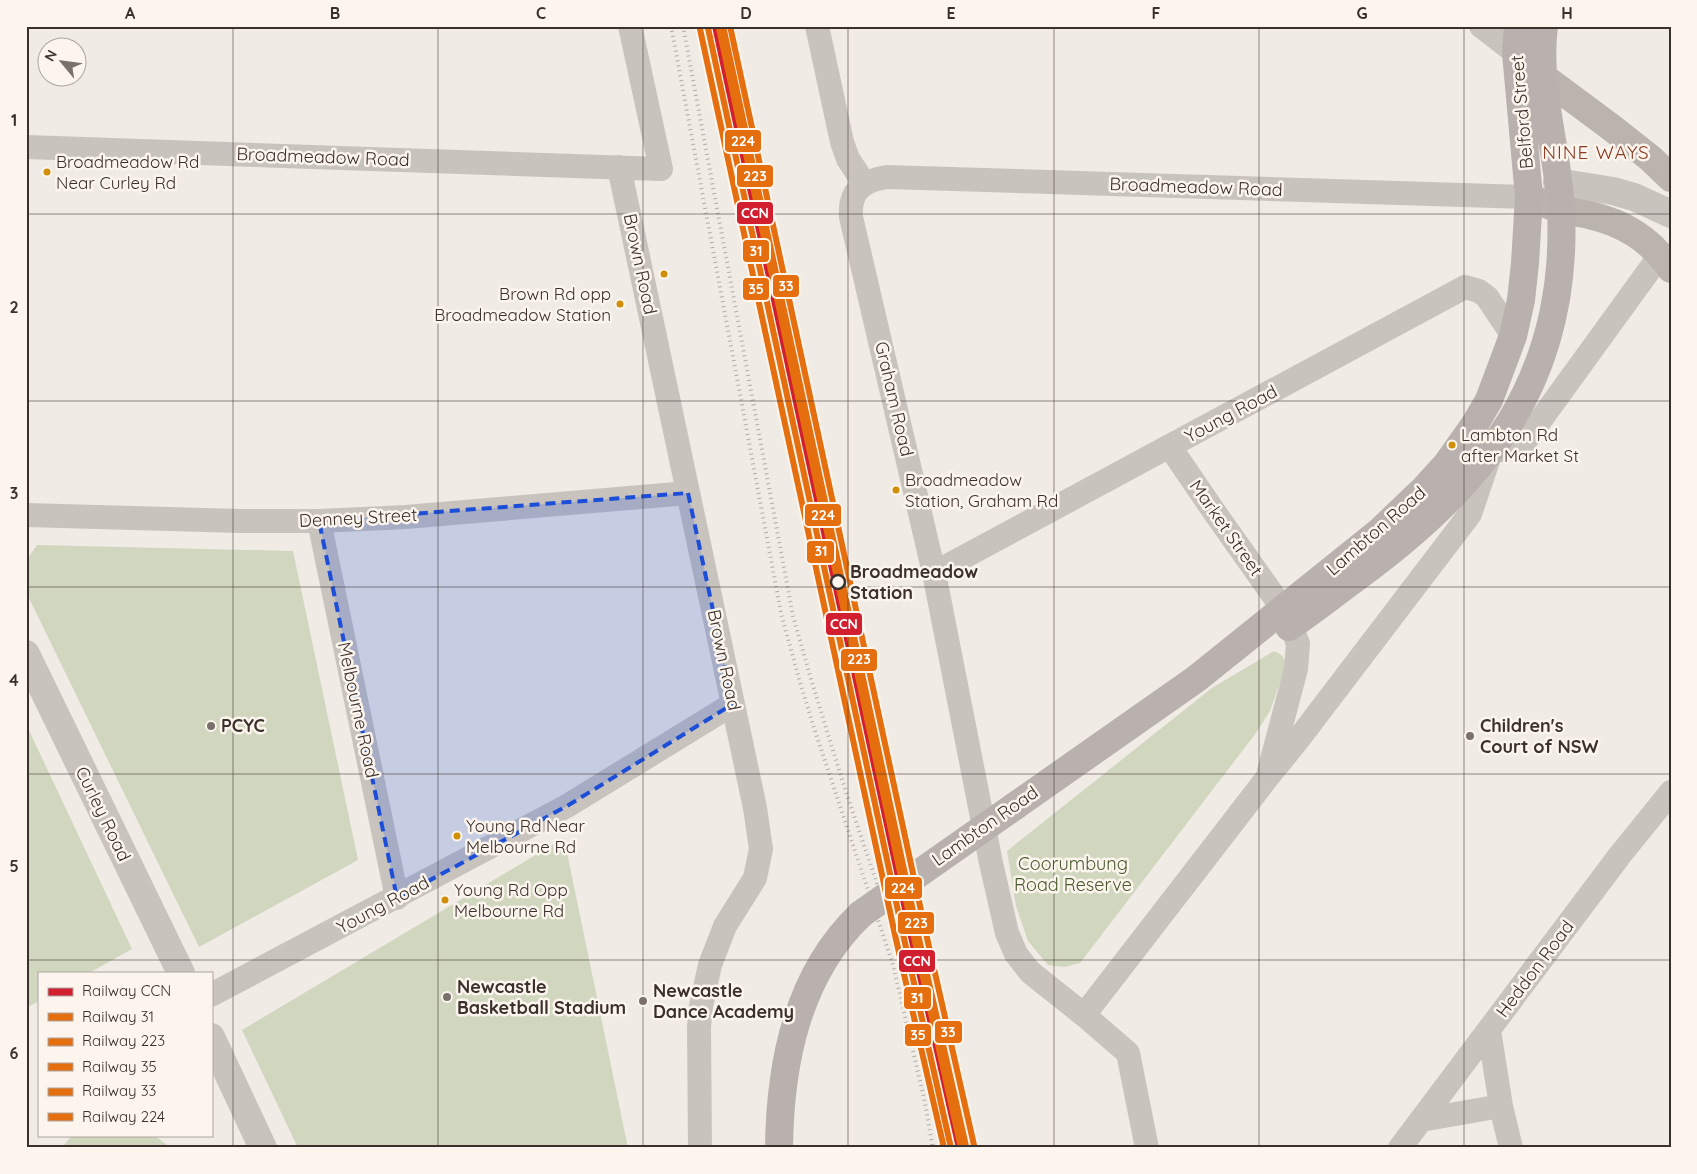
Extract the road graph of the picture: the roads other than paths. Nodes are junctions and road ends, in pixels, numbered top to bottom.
1 (630, 26) edge
2 (817, 26) edge
3 (1481, 26) edge
4 (1518, 26) edge
5 (1544, 26) edge
6 (1516, 53) junction
7 (1542, 76) junction
8 (26, 147) edge
9 (619, 167) junction
10 (1671, 178) edge
11 (1557, 182) junction
12 (864, 183) junction
13 (1529, 197) junction
14 (1561, 210) junction
15 (1671, 214) edge
16 (1666, 262) edge
17 (1513, 336) junction
18 (1170, 447) junction
19 (1491, 452) junction
20 (688, 493) junction
21 (26, 515) edge
22 (320, 521) junction
23 (934, 573) junction
24 (1287, 617) junction
25 (26, 654) edge
26 (733, 704) junction
27 (1267, 778) junction
28 (1671, 792) edge
29 (396, 898) junction
30 (180, 972) edge
31 (212, 994) edge
32 (1084, 1015) junction
33 (1489, 1030) junction
34 (212, 1039) edge
35 (1501, 1106) junction
36 (1421, 1120) junction
37 (780, 1146) edge
38 (263, 1148) edge
39 (700, 1148) edge
40 (1147, 1148) edge
41 (1400, 1148) edge
42 (1511, 1148) edge

1 - 9 street, Broadmeadow Road
2 - 12 street
3 - 6 street
4 - 6 main road, Belford Street
5 - 7 main road, Belford Street
6 - 13 main road, Belford Street
7 - 10 main road
7 - 11 main road, Belford Street
8 - 9 street, Broadmeadow Road
9 - 20 street, Brown Road
11 - 13 main road
11 - 14 main road, Belford Street
11 - 15 street
12 - 13 street, Broadmeadow Road
12 - 23 street, Graham Road
13 - 14 main road
13 - 17 main road, Lambton Road
14 - 16 main road
14 - 19 main road, Lambton Road
16 - 19 street
17 - 18 street, Young Road
17 - 24 main road, Lambton Road
18 - 23 street, Young Road
18 - 24 street, Market Street
19 - 24 main road, Lambton Road
19 - 27 street, Lambton Road
20 - 22 street, Denney Street
20 - 26 street, Brown Road
21 - 22 street, Denney Street
22 - 29 street, Melbourne Road
23 - 32 street, Graham Road
24 - 27 street, Lambton Road
24 - 37 main road, Lambton Road, bridge
25 - 30 street, Curley Road
26 - 29 street, Young Road
26 - 39 street, Brown Road
27 - 32 street, Lambton Road
28 - 33 street, Heddon Road
29 - 31 street, Young Road
32 - 40 street, Graham Road
33 - 35 street
33 - 36 street, Heddon Road
34 - 38 street
35 - 36 street
35 - 42 street
36 - 41 street, Heddon Road

